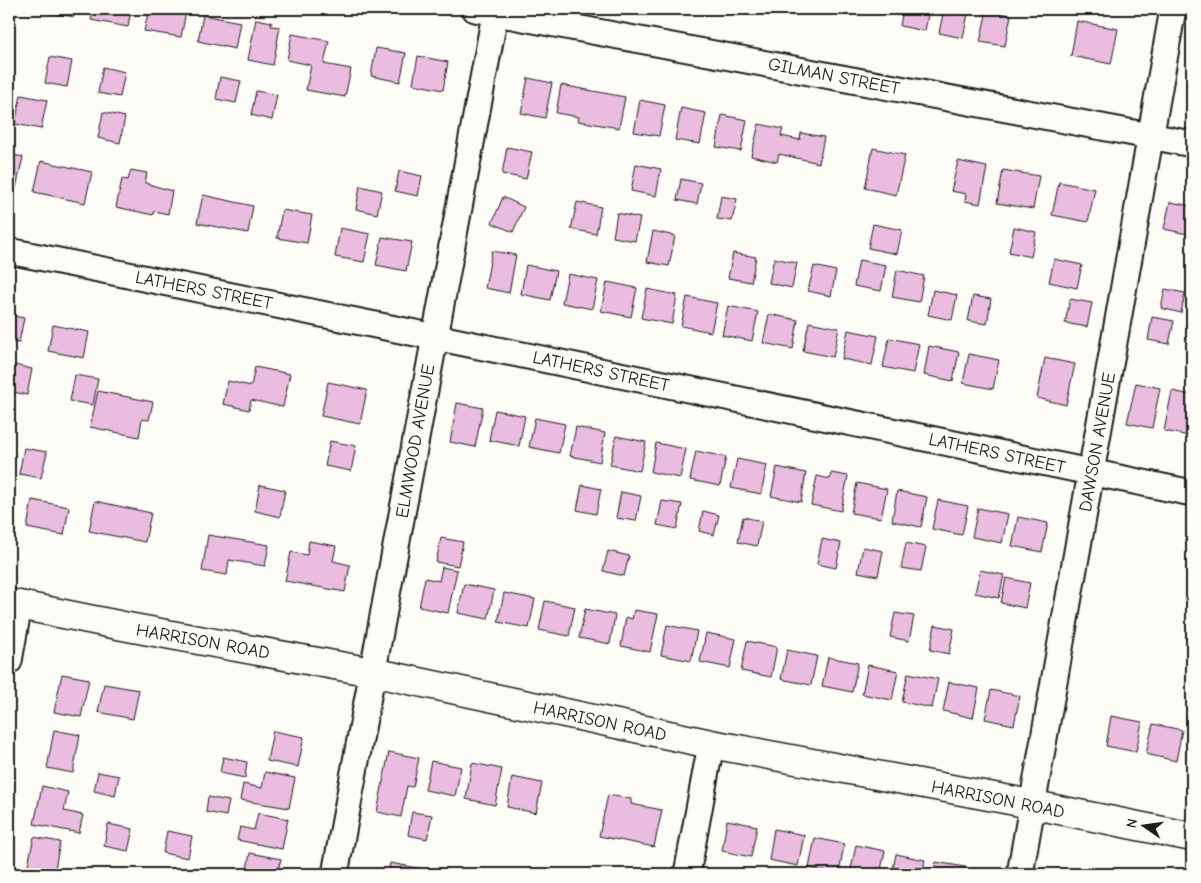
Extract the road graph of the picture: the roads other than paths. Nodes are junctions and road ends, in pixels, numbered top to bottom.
1 (1173, 9) edge
2 (489, 10) edge
3 (1150, 136) junction
4 (1192, 144) edge
5 (9, 251) edge
6 (436, 337) junction
7 (1092, 473) junction
8 (1192, 493) edge
9 (14, 604) edge
10 (9, 661) edge
11 (372, 672) junction
12 (711, 744) junction
13 (1032, 805) junction
14 (1192, 837) edge
15 (335, 874) edge
16 (687, 874) edge
17 (1020, 874) edge

1 - 3 street, DAWSON AVENUE
2 - 3 street, GILMAN STREET
2 - 6 street, ELMWOOD AVENUE
3 - 4 street, GILMAN STREET
3 - 7 street, DAWSON AVENUE
5 - 6 street, LATHERS STREET
6 - 7 street, LATHERS STREET
6 - 11 street, ELMWOOD AVENUE
7 - 8 street, LATHERS STREET
7 - 13 street, DAWSON AVENUE
9 - 10 street
9 - 11 street, HARRISON ROAD
11 - 12 street, HARRISON ROAD
11 - 15 street, ELMWOOD AVENUE
12 - 13 street, HARRISON ROAD
12 - 16 street
13 - 14 street, HARRISON ROAD
13 - 17 street, DAWSON AVENUE

